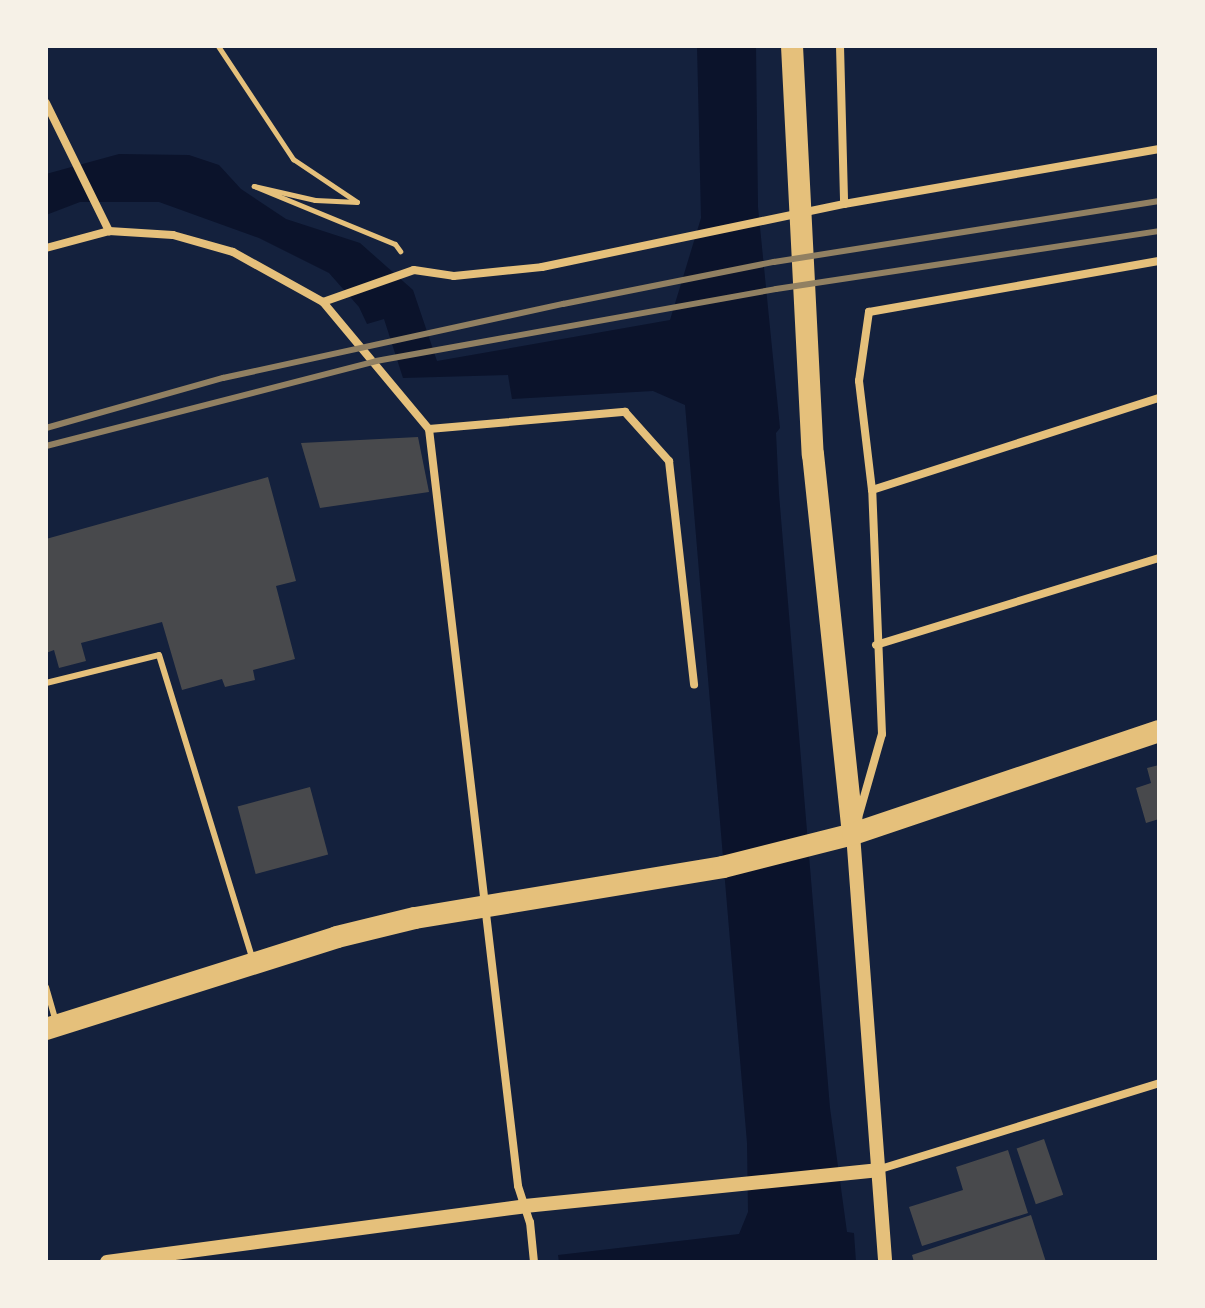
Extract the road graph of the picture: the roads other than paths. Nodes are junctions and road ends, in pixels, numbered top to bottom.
1 (792, 46) edge
2 (840, 46) edge
3 (46, 103) edge
4 (1159, 149) edge
5 (844, 204) junction
6 (109, 231) junction
7 (46, 248) edge
8 (1159, 261) edge
9 (323, 302) junction
10 (1159, 398) edge
11 (429, 429) junction
12 (872, 490) junction
13 (1159, 558) edge
14 (876, 645) junction
15 (46, 683) edge
16 (694, 685) dead end
17 (1159, 731) edge
18 (853, 834) junction
19 (489, 908) junction
20 (254, 964) junction
21 (46, 987) edge
22 (51, 1028) edge
23 (1159, 1083) edge
24 (877, 1170) junction
25 (525, 1206) junction
26 (107, 1262) edge
27 (534, 1262) edge
28 (885, 1262) edge

1 - 18 highway
2 - 5 street
3 - 6 street
4 - 5 street
5 - 9 street
6 - 7 street
6 - 9 street
8 - 12 street
9 - 11 street
10 - 12 street
11 - 16 street
11 - 19 street
12 - 14 street
13 - 14 street
14 - 18 street
15 - 20 lane
17 - 18 highway
18 - 19 highway
18 - 24 street
19 - 20 highway
19 - 25 street
20 - 22 highway
21 - 22 lane
23 - 24 street
24 - 25 street
24 - 28 street
25 - 26 street
25 - 27 street

